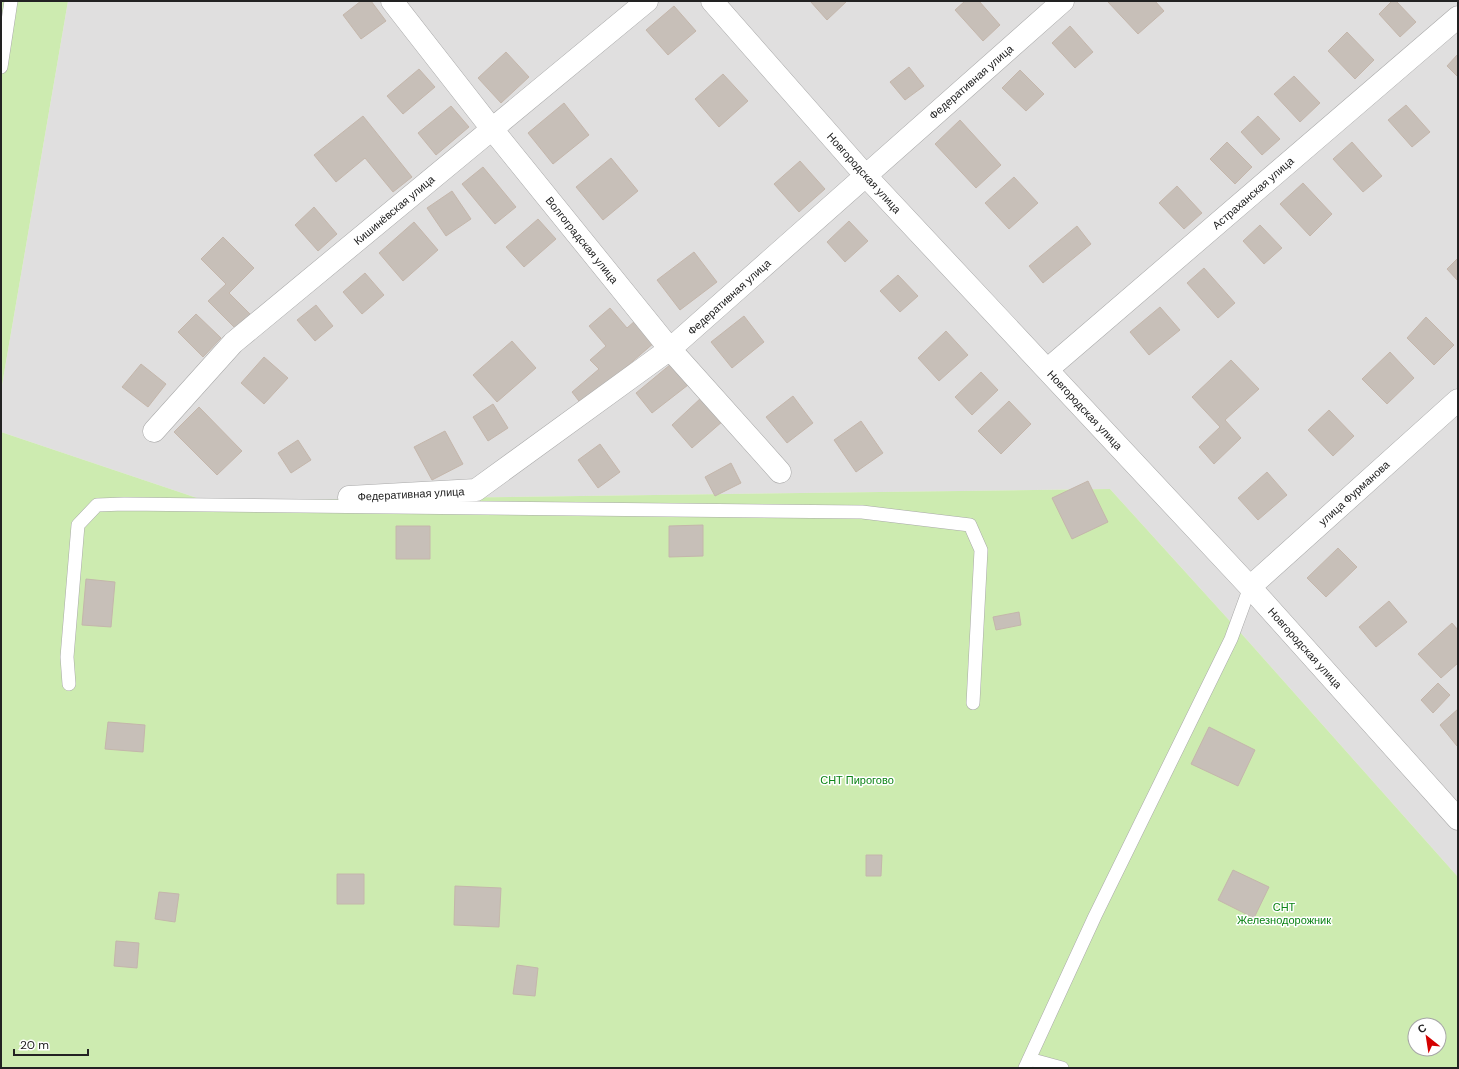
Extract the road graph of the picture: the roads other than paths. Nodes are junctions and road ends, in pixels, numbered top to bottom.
1 (11, 1) edge
2 (392, 1) edge
3 (646, 1) edge
4 (712, 1) edge
5 (1063, 1) edge
6 (1458, 17) edge
7 (1, 67) edge
8 (492, 129) junction
9 (865, 175) junction
10 (670, 349) junction
11 (1048, 369) junction
12 (1458, 400) edge
13 (154, 431) dead end
14 (780, 472) dead end
15 (349, 497) dead end
16 (1250, 586) junction
17 (69, 684) dead end
18 (973, 702) dead end
19 (1458, 819) edge
20 (1027, 1064) edge
21 (1062, 1068) edge

1 - 7 lane
2 - 8 street, Волгоградская улица
3 - 8 street, Кишинёвская улица
4 - 9 street, Новгородская улица
5 - 9 street, Федеративная улица
6 - 11 street, Астраханская улица
8 - 10 street, Волгоградская улица
8 - 13 street, Кишинёвская улица
9 - 10 street, Федеративная улица
9 - 11 street, Новгородская улица
10 - 14 street, Волгоградская улица
10 - 15 street, Федеративная улица
11 - 16 street, Новгородская улица
12 - 16 street, улица Фурманова
16 - 19 street, Новгородская улица
16 - 20 lane
17 - 18 lane
20 - 21 lane

